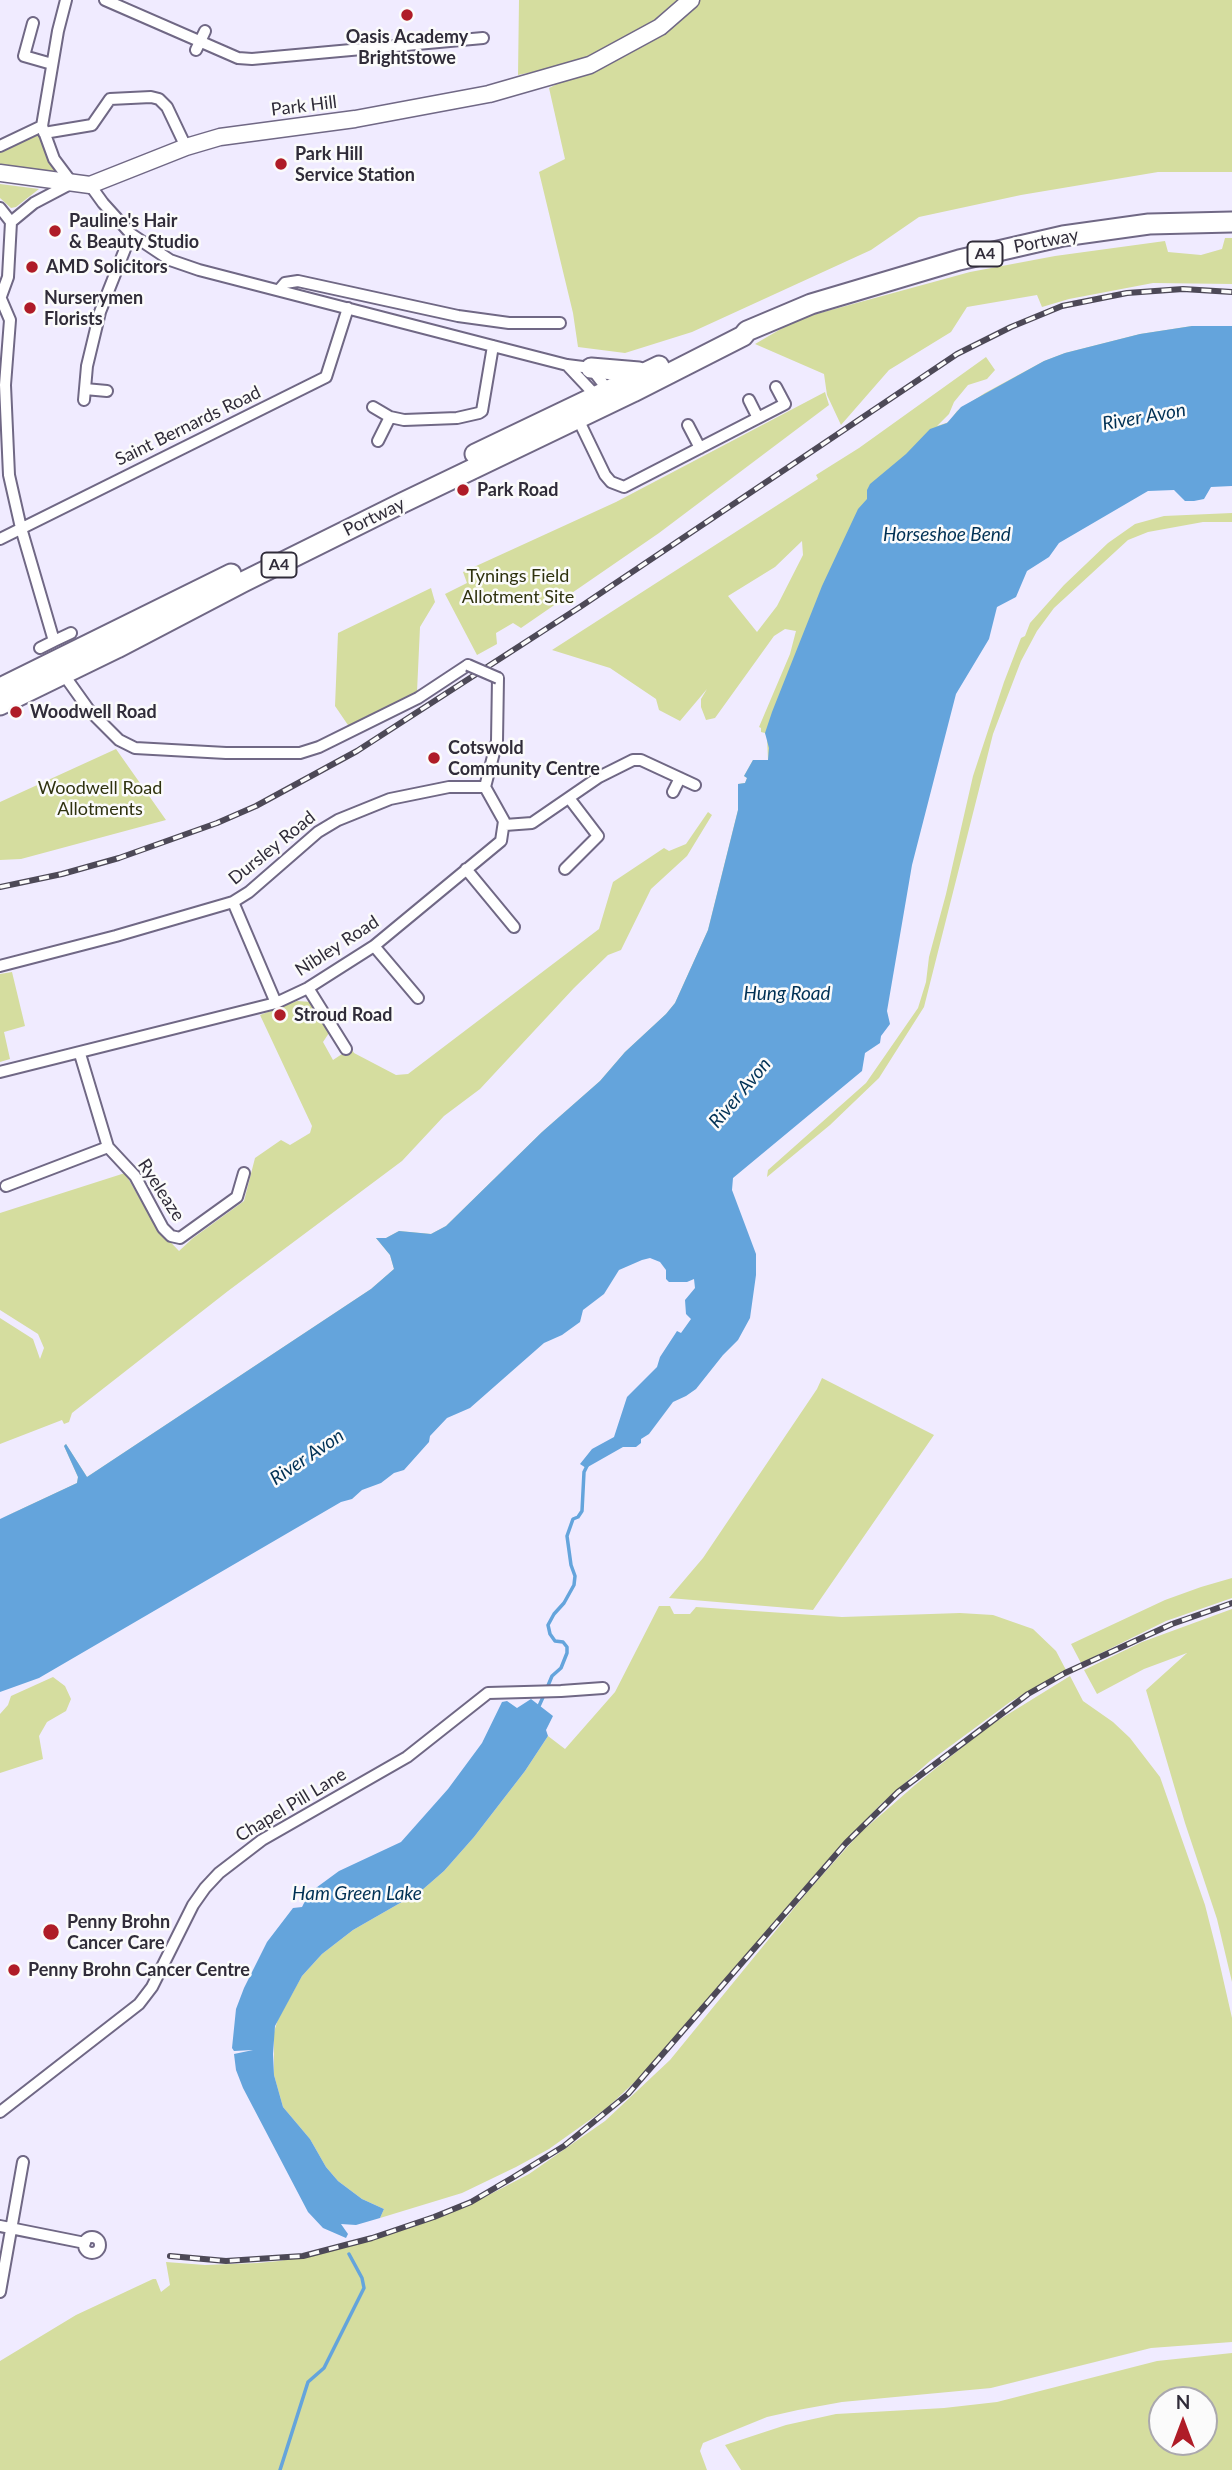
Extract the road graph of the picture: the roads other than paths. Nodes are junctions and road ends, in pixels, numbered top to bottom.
1 (66, 0) edge
2 (105, 0) edge
3 (691, 0) edge
4 (33, 23) dead end
5 (483, 38) dead end
6 (470, 39) junction
7 (472, 53) dead end
8 (52, 64) junction
9 (43, 129) junction
10 (0, 146) edge
11 (186, 147) junction
12 (0, 173) edge
13 (72, 183) junction
14 (90, 185) junction
15 (0, 208) edge
16 (11, 222) junction
17 (1232, 222) edge
18 (131, 234) junction
19 (279, 290) junction
20 (0, 299) edge
21 (348, 308) junction
22 (560, 323) dead end
23 (747, 331) junction
24 (493, 346) junction
25 (567, 365) junction
26 (591, 368) junction
27 (645, 372) junction
28 (776, 387) dead end
29 (107, 391) dead end
30 (606, 398) junction
31 (749, 400) dead end
32 (373, 407) dead end
33 (575, 413) junction
34 (390, 417) junction
35 (758, 418) junction
36 (688, 425) dead end
37 (377, 441) dead end
38 (700, 448) junction
39 (21, 528) junction
40 (0, 538) edge
41 (71, 633) dead end
42 (54, 641) junction
43 (40, 648) dead end
44 (64, 675) junction
45 (0, 688) edge
46 (0, 705) edge
47 (680, 778) junction
48 (695, 785) dead end
49 (485, 787) junction
50 (673, 792) dead end
51 (569, 798) junction
52 (505, 825) junction
53 (466, 869) junction
54 (565, 869) dead end
55 (233, 902) junction
56 (514, 927) dead end
57 (374, 946) junction
58 (0, 965) edge
59 (308, 988) junction
60 (418, 998) dead end
61 (276, 1003) junction
62 (346, 1049) dead end
63 (80, 1054) junction
64 (0, 1072) edge
65 (108, 1147) junction
66 (244, 1173) dead end
67 (6, 1186) dead end
68 (603, 1688) dead end
69 (0, 2112) edge
70 (23, 2162) dead end
71 (5, 2227) edge
72 (85, 2243) dead end
73 (0, 2292) edge

1 - 8 street
2 - 6 street
3 - 11 main road, Park Hill
4 - 8 street
5 - 6 street
6 - 7 street
8 - 9 street
9 - 10 street
9 - 11 street
9 - 13 street
11 - 14 main road, Park Hill
12 - 13 main road, Park Hill
13 - 14 main road, Park Hill
13 - 16 street
14 - 18 street
15 - 16 street
16 - 20 street
17 - 23 highway, Portway / A4
18 - 19 street
18 - 29 street
19 - 21 street
19 - 22 street
20 - 39 street
21 - 24 street
21 - 39 street, Saint Bernards Road
23 - 27 highway, Portway / A4
23 - 30 highway, Portway / A4
24 - 25 street
24 - 34 street
25 - 26 street
25 - 30 street
26 - 27 highway
26 - 30 street
27 - 30 highway, Portway / A4
28 - 35 street
30 - 33 highway, Portway / A4
31 - 35 street
32 - 34 street
33 - 38 street
33 - 44 highway, Portway / A4
33 - 45 highway, Portway / A4
34 - 37 street
35 - 38 street
36 - 38 street
39 - 40 street, Saint Bernards Road
39 - 42 street
41 - 42 street
42 - 43 street
44 - 46 highway, Portway / A4
44 - 49 street, bridge
47 - 48 street
47 - 50 street
47 - 51 street
49 - 52 street
49 - 55 street, Dursley Road
51 - 52 street
51 - 54 street
52 - 53 street, Nibley Road
53 - 56 street
53 - 57 street, Nibley Road
55 - 58 street, Dursley Road
55 - 61 street
57 - 59 street, Nibley Road
57 - 60 street
59 - 61 street, Nibley Road
59 - 62 street
61 - 63 street, Nibley Road
63 - 64 street, Nibley Road
63 - 65 street
65 - 66 street, Ryeleaze
65 - 67 street
68 - 69 street, Chapel Pill Lane
70 - 71 street
71 - 72 street
71 - 73 street

